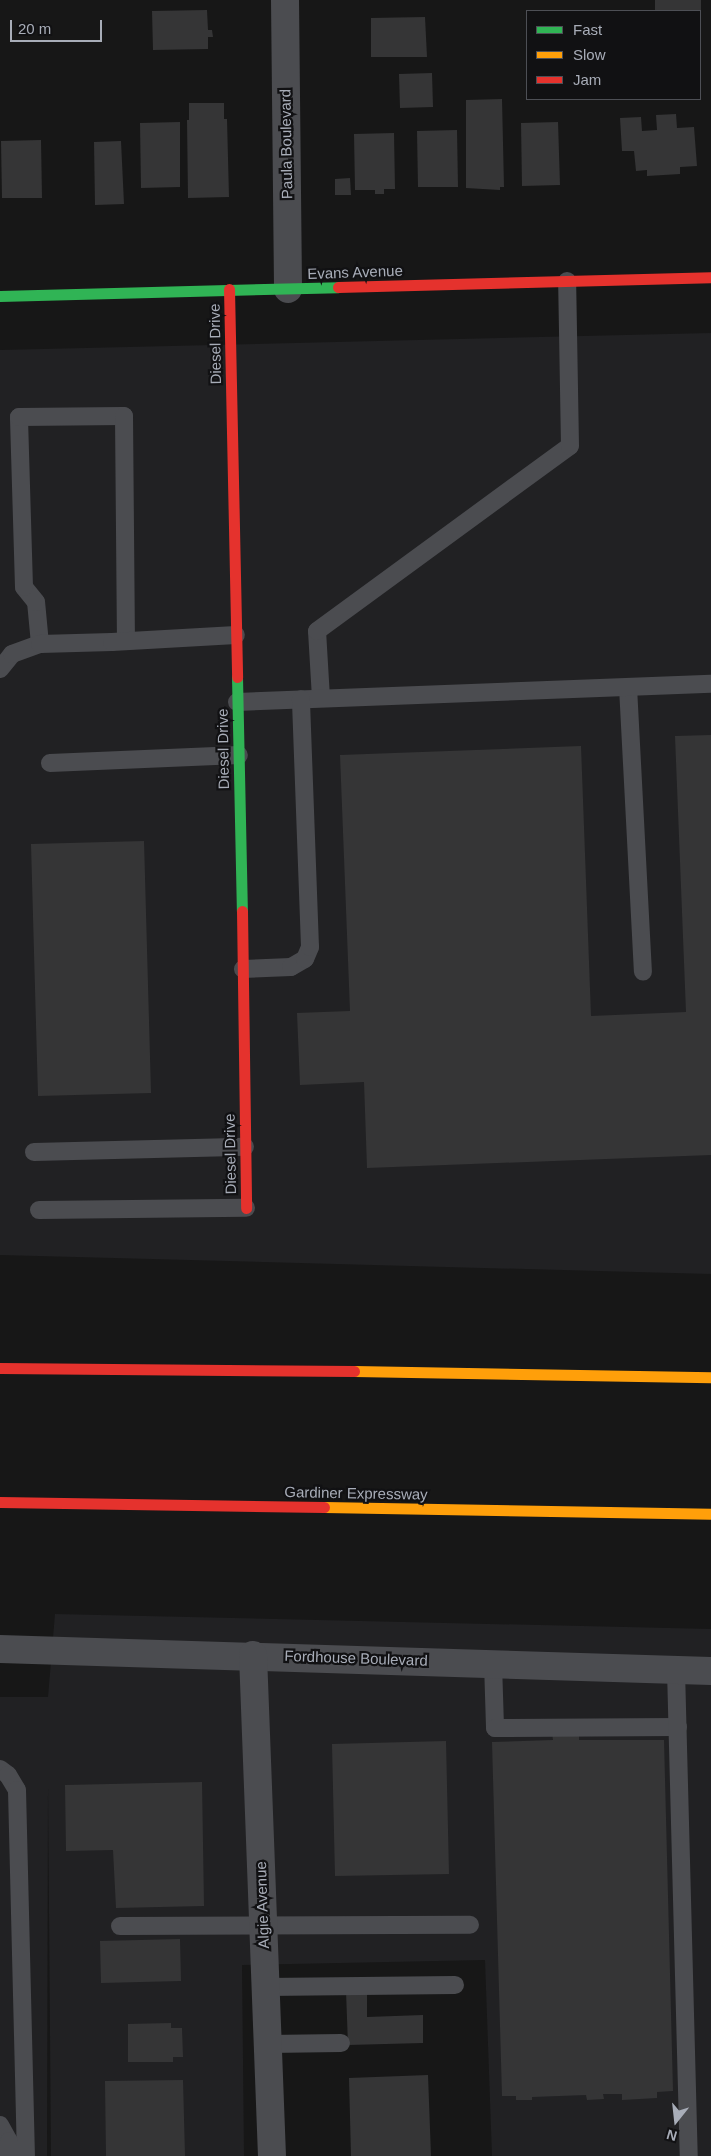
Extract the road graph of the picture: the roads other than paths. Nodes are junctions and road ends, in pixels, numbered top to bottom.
1 (285, 0) edge
2 (711, 277) edge
3 (566, 281) junction
4 (229, 289) junction
5 (288, 289) junction
6 (0, 296) edge
7 (236, 635) junction
8 (126, 641) junction
9 (40, 644) junction
10 (0, 669) edge
11 (711, 684) edge
12 (628, 687) junction
13 (321, 698) junction
14 (301, 699) junction
15 (238, 702) junction
16 (238, 755) junction
17 (50, 764) dead end
18 (243, 969) junction
19 (643, 972) dead end
20 (245, 1147) junction
21 (34, 1152) dead end
22 (246, 1208) joint
23 (38, 1210) dead end
24 (0, 1368) edge
25 (711, 1377) edge
26 (0, 1502) edge
27 (711, 1514) edge
28 (0, 1649) edge
29 (253, 1655) junction
30 (493, 1663) junction
31 (676, 1670) junction
32 (711, 1671) edge
33 (678, 1727) junction
34 (0, 1769) edge
35 (263, 1924) junction
36 (470, 1925) dead end
37 (120, 1926) dead end
38 (455, 1985) dead end
39 (266, 1987) junction
40 (268, 2044) junction
41 (341, 2044) dead end
42 (0, 2126) edge
43 (10, 2156) edge
44 (26, 2156) edge
45 (272, 2156) edge
46 (689, 2156) edge

1 - 5 street, Paula Boulevard
2 - 3 main road, Evans Avenue
3 - 5 main road, Evans Avenue
3 - 13 lane
4 - 5 main road, Evans Avenue
4 - 6 main road, Evans Avenue
4 - 7 main road, Diesel Drive
7 - 8 lane
7 - 15 main road, Diesel Drive
8 - 9 lane
8 - 9 lane
9 - 10 lane
11 - 12 lane
12 - 13 lane
12 - 19 lane
13 - 14 lane
14 - 15 lane
14 - 18 lane
15 - 16 main road, Diesel Drive
16 - 17 lane
16 - 18 main road, Diesel Drive
18 - 20 main road, Diesel Drive
20 - 21 lane
20 - 22 main road, Diesel Drive
22 - 23 lane
24 - 25 main road
26 - 27 main road, Gardiner Expressway
28 - 29 street, Fordhouse Boulevard
29 - 30 street, Fordhouse Boulevard
29 - 35 street, Algie Avenue
30 - 31 street, Fordhouse Boulevard
30 - 33 lane
31 - 32 street, Fordhouse Boulevard
31 - 33 lane
33 - 46 lane
34 - 44 lane
35 - 36 lane
35 - 37 lane
35 - 39 street, Algie Avenue
38 - 39 lane
39 - 40 street, Algie Avenue
40 - 41 lane
40 - 45 street, Algie Avenue
42 - 43 lane

